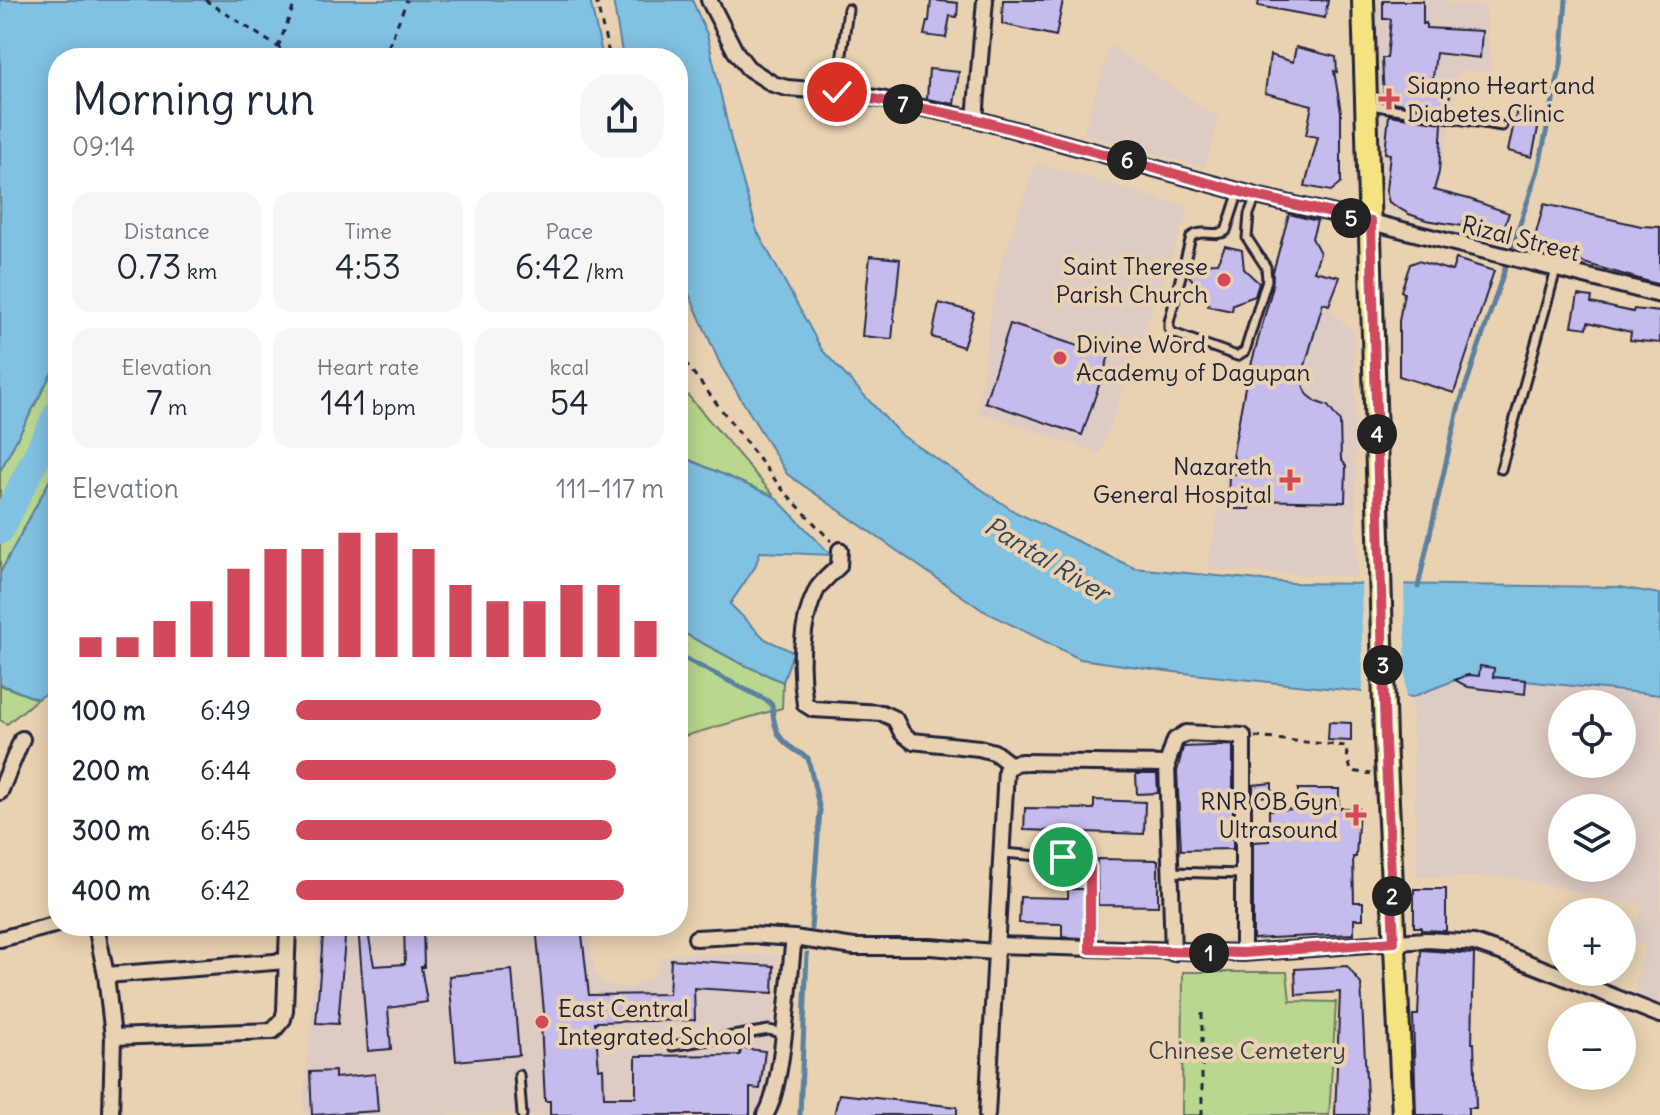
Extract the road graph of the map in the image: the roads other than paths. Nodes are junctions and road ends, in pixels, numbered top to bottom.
1 (709, 0) edge
2 (985, 0) edge
3 (1363, 0) edge
4 (848, 9) dead end
5 (837, 92) junction
6 (1367, 104) junction
7 (975, 119) junction
8 (1502, 126) dead end
9 (1239, 191) junction
10 (1256, 196) junction
11 (1371, 222) junction
12 (1556, 270) junction
13 (1660, 295) edge
14 (1501, 469) dead end
15 (840, 550) road end
16 (22, 739) dead end
17 (1167, 764) junction
18 (1011, 765) junction
19 (0, 792) edge
20 (1000, 853) junction
21 (1170, 872) junction
22 (1243, 874) junction
23 (48, 927) edge
24 (98, 936) edge
25 (287, 936) edge
26 (696, 938) dead end
27 (794, 938) junction
28 (0, 939) edge
29 (1394, 942) junction
30 (995, 949) junction
31 (1090, 949) junction
32 (1173, 953) junction
33 (1243, 953) junction
34 (286, 961) junction
35 (106, 975) junction
36 (1660, 1015) edge
37 (782, 1033) junction
38 (113, 1037) junction
39 (672, 1046) dead end
40 (519, 1075) dead end
41 (111, 1115) edge
42 (522, 1115) edge
43 (765, 1115) edge
44 (987, 1115) edge
45 (1403, 1115) edge

1 - 5 street, Rizal Street
2 - 7 street
3 - 6 main road
4 - 5 lane
5 - 7 street, Rizal Street
6 - 8 lane
6 - 11 main road
7 - 9 street, Rizal Street
9 - 10 street, Rizal Street
9 - 10 lane
10 - 11 street, Rizal Street
11 - 12 street, Rizal Street
11 - 29 main road
12 - 13 street, Rizal Street
12 - 14 lane
15 - 18 street
16 - 19 street
17 - 18 street
17 - 21 street
17 - 22 street
18 - 20 street
20 - 30 street
20 - 31 lane
21 - 22 lane
21 - 32 street
22 - 33 street
23 - 28 street
24 - 35 street
25 - 34 street
26 - 27 street
27 - 30 street
27 - 37 street
29 - 33 street
29 - 36 street
29 - 45 main road
30 - 31 street
30 - 44 street
31 - 32 street
32 - 33 street
34 - 35 street
34 - 38 street
35 - 38 street
37 - 39 lane
37 - 43 street
38 - 41 street
40 - 42 lane

